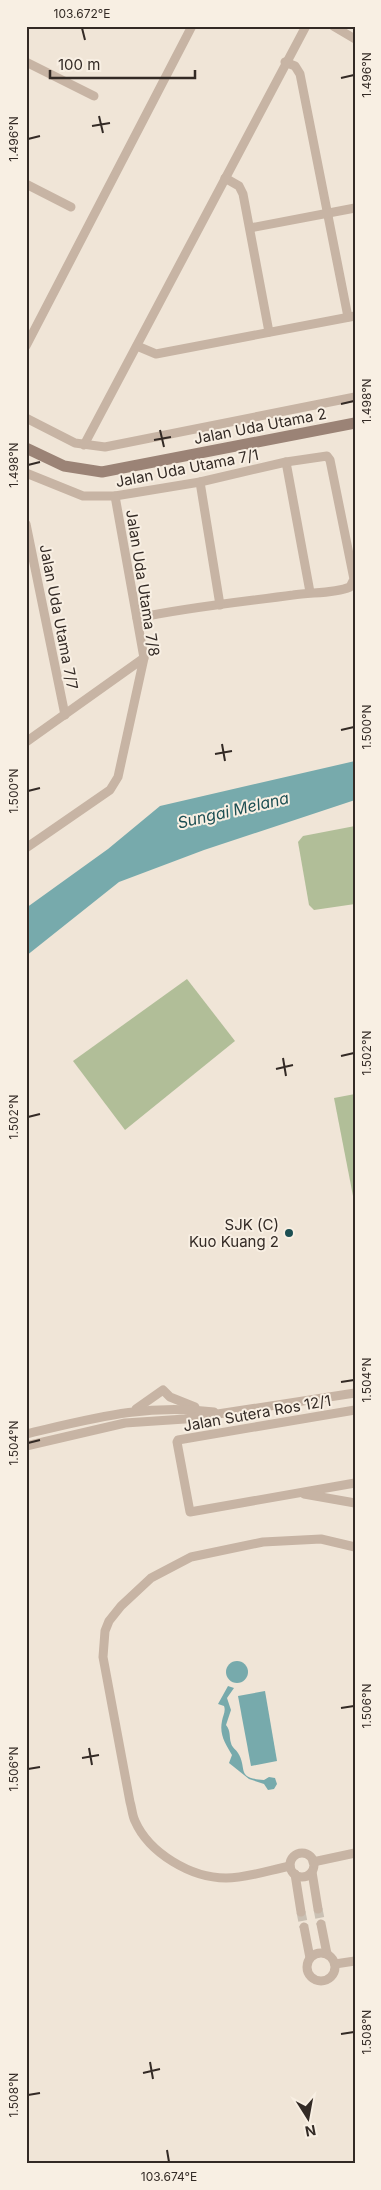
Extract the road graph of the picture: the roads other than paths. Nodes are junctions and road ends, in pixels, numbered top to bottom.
1 (192, 26) edge
2 (306, 26) edge
3 (333, 26) edge
4 (355, 39) edge
5 (26, 62) edge
6 (286, 62) junction
7 (94, 96) dead end
8 (225, 178) junction
9 (26, 184) edge
10 (70, 207) dead end
11 (355, 208) edge
12 (328, 213) junction
13 (250, 228) junction
14 (351, 317) edge
15 (269, 332) junction
16 (26, 346) edge
17 (137, 346) junction
18 (355, 397) edge
19 (26, 418) edge
20 (355, 423) edge
21 (84, 445) junction
22 (26, 448) edge
23 (286, 462) junction
24 (26, 473) edge
25 (200, 482) junction
26 (115, 496) junction
27 (26, 524) edge
28 (310, 592) junction
29 (220, 605) junction
30 (137, 618) junction
31 (144, 658) junction
32 (65, 715) junction
33 (26, 742) edge
34 (26, 848) edge
35 (355, 1393) edge
36 (167, 1409) junction
37 (134, 1410) junction
38 (200, 1410) junction
39 (355, 1410) edge
40 (222, 1413) junction
41 (169, 1421) junction
42 (26, 1434) edge
43 (26, 1446) edge
44 (355, 1483) edge
45 (296, 1493) junction
46 (355, 1503) edge
47 (355, 1547) edge
48 (355, 1853) edge
49 (313, 1862) junction
50 (293, 1870) junction
51 (312, 1872) junction
52 (318, 1909) tunnel mouth
53 (302, 1912) tunnel mouth
54 (321, 1924) tunnel mouth
55 (304, 1927) tunnel mouth
56 (327, 1954) junction
57 (310, 1958) junction
58 (355, 1961) edge
59 (335, 1964) junction

1 - 16 street
2 - 6 street
3 - 4 street
5 - 7 street
6 - 8 street
6 - 12 street
8 - 13 street
8 - 17 street
9 - 10 street
11 - 12 street
12 - 13 street
12 - 14 street
13 - 15 street
14 - 15 street
15 - 17 street
17 - 21 street
18 - 21 street
19 - 21 street
20 - 22 street, Jalan Uda Utama 2
23 - 25 street, Jalan Uda Utama 7/1
23 - 28 street
23 - 28 street, Jalan Uda Utama 7/1
24 - 26 street, Jalan Uda Utama 7/1
25 - 26 street, Jalan Uda Utama 7/1
25 - 29 street
26 - 30 street, Jalan Uda Utama 7/8
27 - 32 street, Jalan Uda Utama 7/7
28 - 29 street
29 - 30 street
30 - 31 street, Jalan Uda Utama 7/8
31 - 32 street
31 - 34 street, Jalan Uda Utama 7/8
32 - 33 street
35 - 40 street, Jalan Sutera Ros 12/1
36 - 37 street
36 - 38 street, Jalan Sutera Ros 12/1
36 - 41 street, Jalan Sutera Ros 12/1
37 - 38 street
37 - 42 street
38 - 40 street, Jalan Sutera Ros 12/1
39 - 45 street, Jalan Sutera Ros 12/1
40 - 41 street, Jalan Sutera Ros 12/1
41 - 43 street
44 - 45 street
45 - 46 street
47 - 50 street
48 - 49 street
49 - 50 street
49 - 51 street
50 - 51 street
50 - 53 street
51 - 52 street
54 - 56 street
55 - 57 street
56 - 57 street
56 - 59 street
57 - 59 street
58 - 59 street

